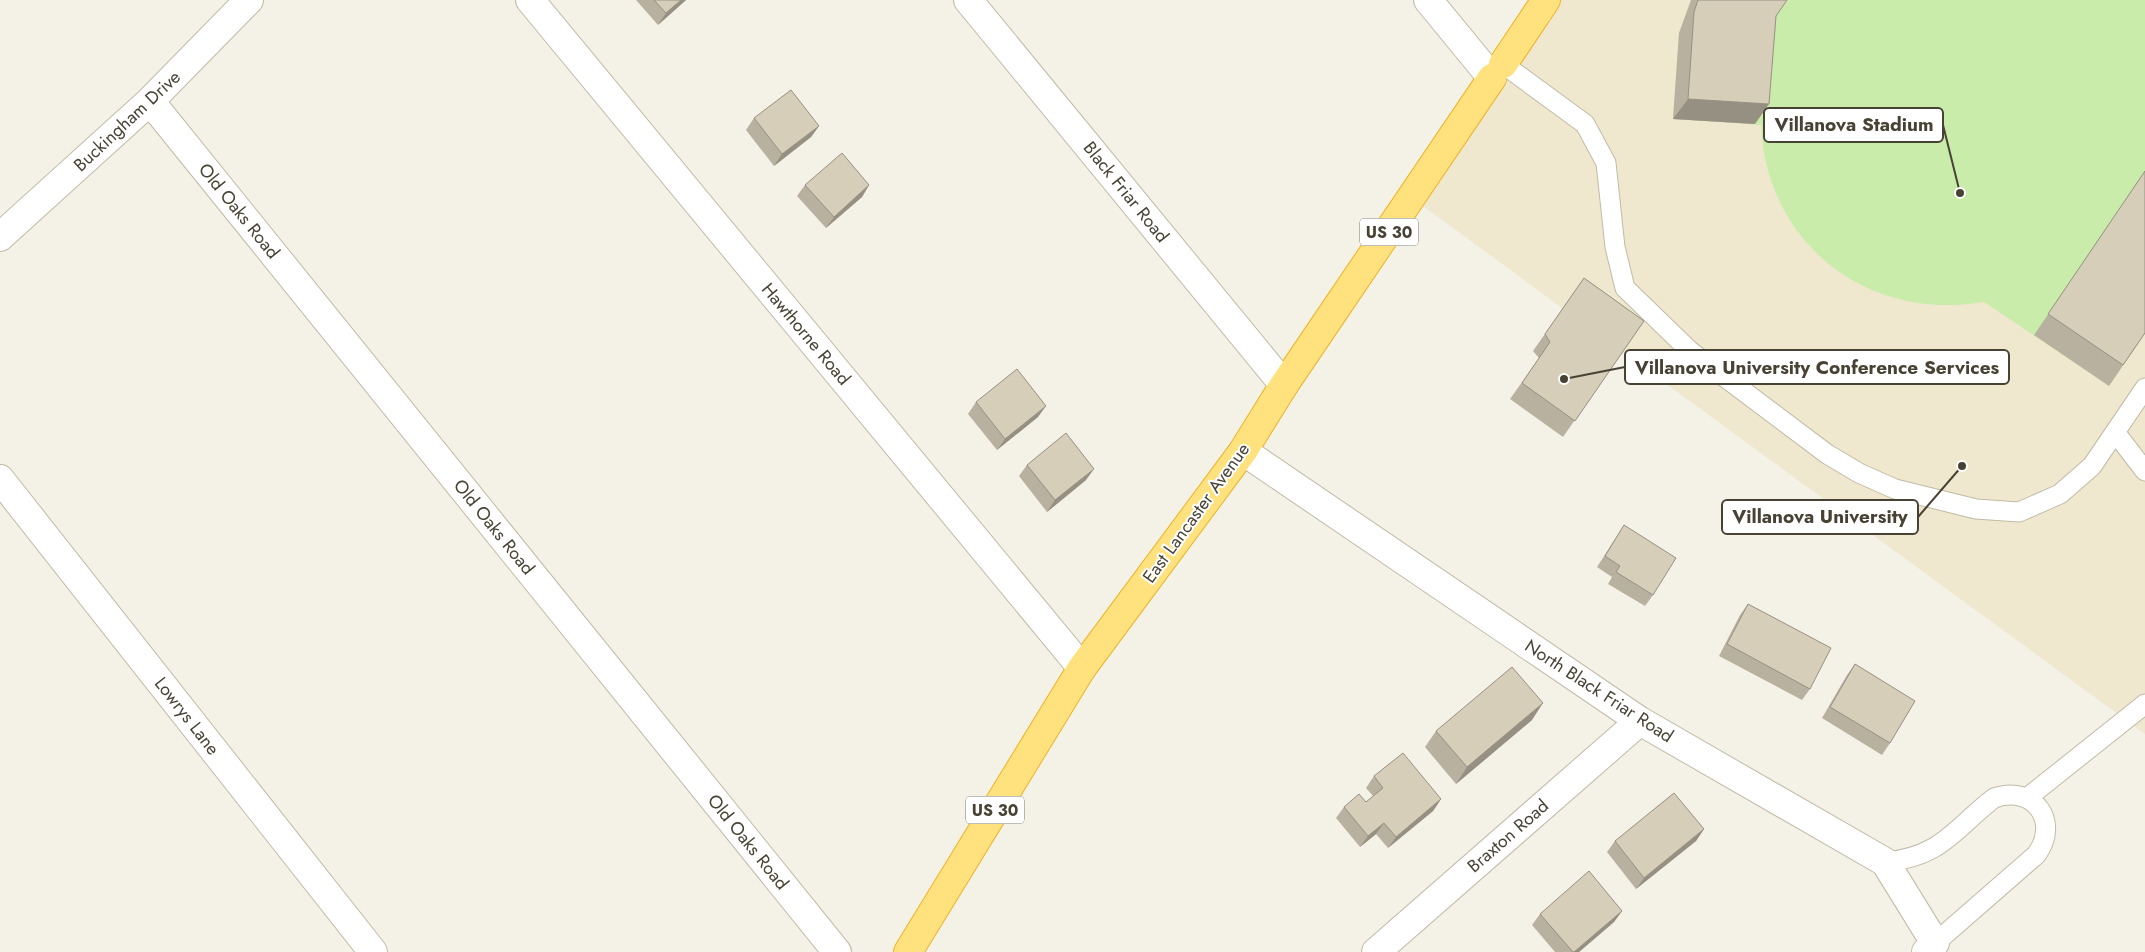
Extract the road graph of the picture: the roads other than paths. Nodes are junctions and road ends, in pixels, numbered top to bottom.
1 (249, 0) edge
2 (530, 0) edge
3 (968, 0) edge
4 (1428, 0) edge
5 (1546, 0) edge
6 (1497, 71) junction
7 (150, 101) junction
8 (0, 237) edge
9 (1284, 385) junction
10 (2145, 388) edge
11 (2115, 432) junction
12 (1243, 451) junction
13 (2145, 470) edge
14 (0, 479) edge
15 (1082, 668) junction
16 (2145, 704) edge
17 (1640, 721) junction
18 (2027, 798) junction
19 (1885, 862) junction
20 (1930, 948) edge
21 (373, 952) edge
22 (837, 952) edge
23 (908, 952) edge
24 (1376, 952) edge

1 - 7 street, Buckingham Drive
2 - 15 street, Hawthorne Road
3 - 9 street, Black Friar Road
4 - 6 street
5 - 6 highway, East Lancaster Avenue / US 30
6 - 9 highway, East Lancaster Avenue / US 30
6 - 11 lane
7 - 8 street, Buckingham Drive
7 - 22 street, Old Oaks Road
9 - 12 highway, East Lancaster Avenue / US 30
10 - 11 lane
11 - 13 lane
12 - 15 highway, East Lancaster Avenue / US 30
12 - 17 street, North Black Friar Road
14 - 21 street, Lowrys Lane
15 - 23 highway, East Lancaster Avenue / US 30
16 - 18 lane
17 - 19 street, North Black Friar Road
17 - 24 street, Braxton Road
18 - 19 lane
18 - 20 lane
19 - 20 street, North Black Friar Road

